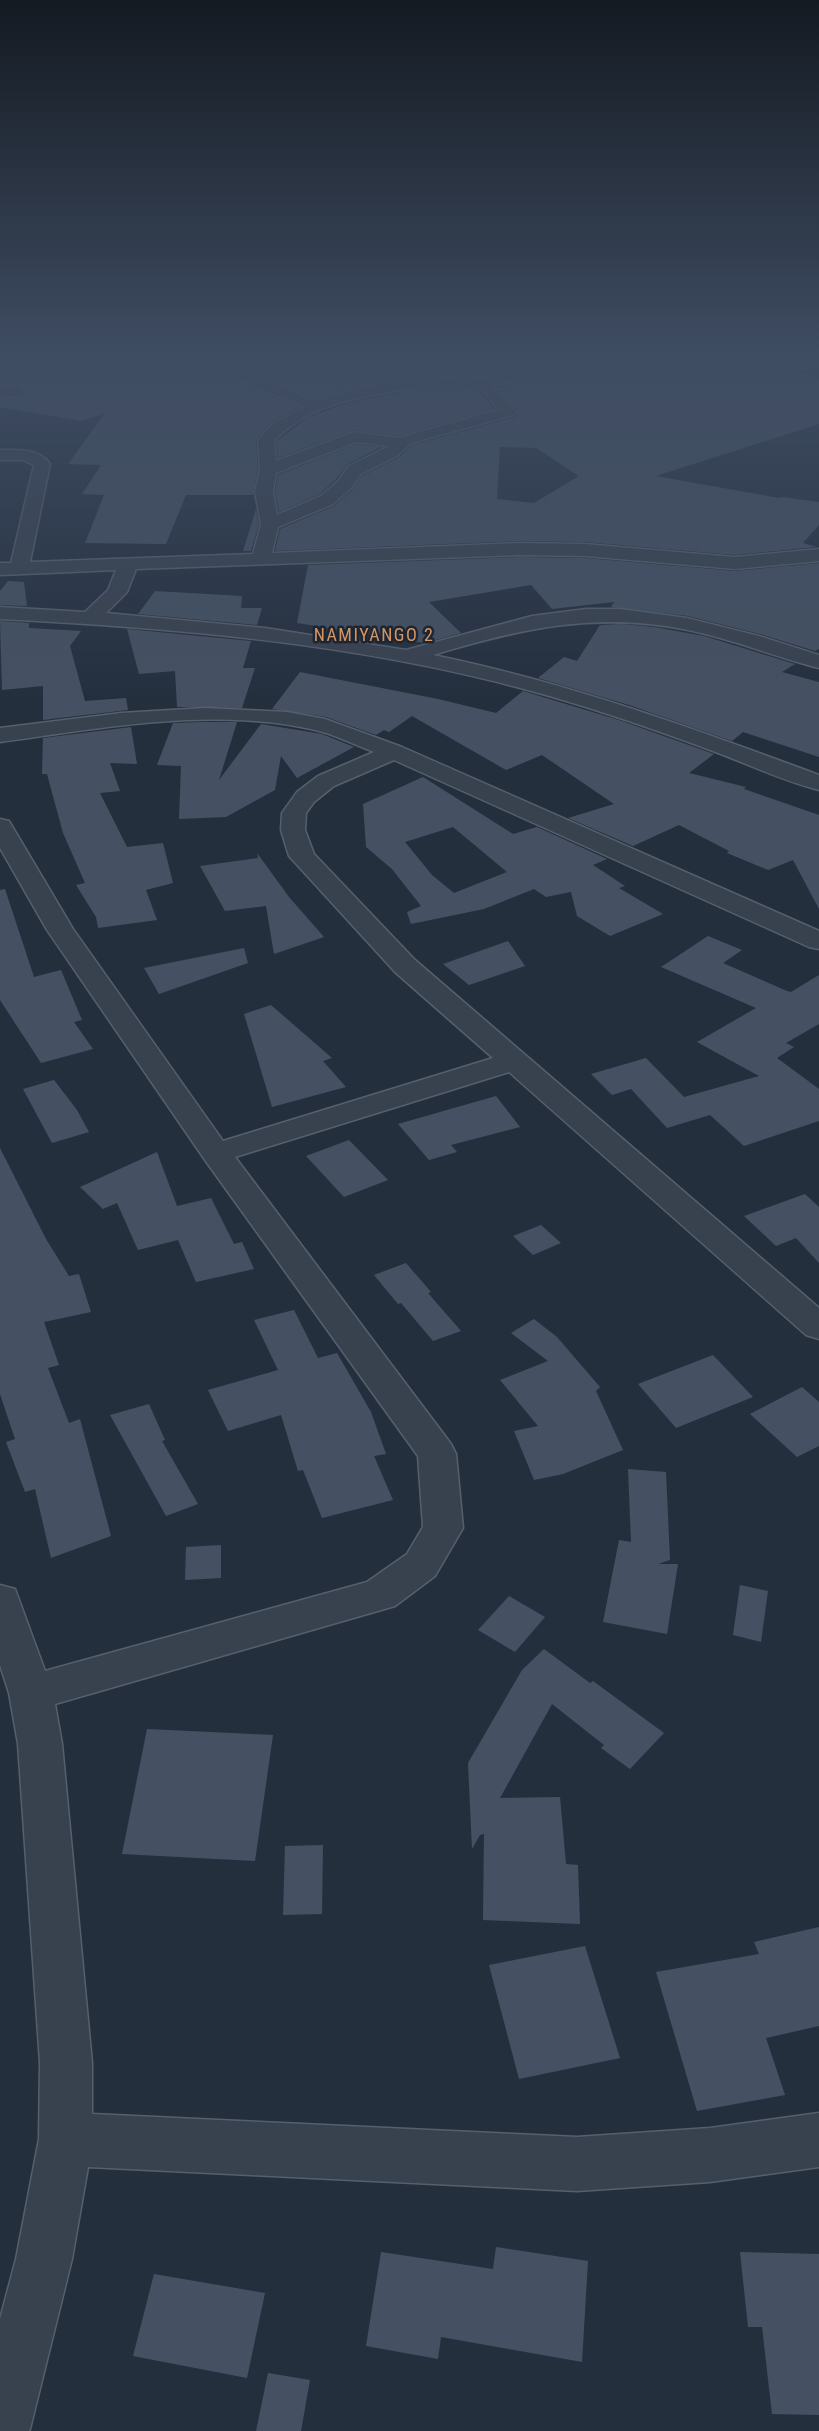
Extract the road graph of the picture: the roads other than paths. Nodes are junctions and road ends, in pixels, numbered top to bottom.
1 (41, 470) edge
2 (268, 470) edge
3 (355, 470) edge
4 (270, 524) junction
5 (819, 555) edge
6 (261, 559) junction
7 (751, 563) junction
8 (128, 565) junction
9 (0, 568) edge
10 (19, 568) junction
11 (808, 574) dead end
12 (0, 613) edge
13 (90, 618) junction
14 (406, 656) junction
15 (819, 662) edge
16 (0, 735) edge
17 (393, 752) junction
18 (819, 783) edge
19 (0, 826) edge
20 (819, 941) edge
21 (512, 1062) junction
22 (216, 1153) junction
23 (819, 1328) edge
24 (0, 1601) edge
25 (31, 1693) junction
26 (66, 2139) junction
27 (819, 2140) edge
28 (0, 2429) edge

1 - 10 street
2 - 4 street
3 - 4 street
4 - 6 street
5 - 7 street
6 - 7 street
6 - 8 street
7 - 11 street
8 - 10 street
8 - 13 street
9 - 10 street
12 - 13 street
13 - 14 street
14 - 15 street
14 - 18 street
16 - 17 street
17 - 20 street
17 - 21 street
19 - 22 street
21 - 22 street
21 - 23 street
22 - 25 street
24 - 25 street
25 - 26 street
26 - 27 street
26 - 28 street

